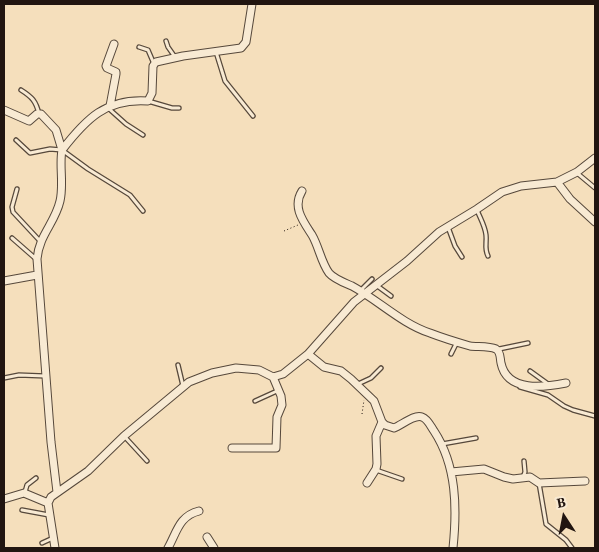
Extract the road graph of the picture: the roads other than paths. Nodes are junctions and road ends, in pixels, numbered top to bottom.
1 (252, 4) edge
2 (166, 41) dead end
3 (114, 44) dead end
4 (139, 47) dead end
5 (216, 52) junction
6 (176, 58) junction
7 (154, 64) junction
8 (21, 90) dead end
9 (148, 101) junction
10 (108, 106) junction
11 (179, 108) dead end
12 (4, 110) edge
13 (39, 114) junction
14 (252, 116) dead end
15 (143, 135) dead end
16 (16, 140) dead end
17 (62, 150) junction
18 (595, 158) edge
19 (577, 172) junction
20 (557, 182) junction
21 (595, 188) edge
22 (18, 189) dead end
23 (302, 191) dead end
24 (477, 209) junction
25 (142, 211) dead end
26 (595, 222) edge
27 (448, 226) junction
28 (12, 238) dead end
29 (40, 241) junction
30 (488, 256) dead end
31 (462, 257) dead end
32 (37, 259) junction
33 (38, 275) junction
34 (4, 280) edge
35 (374, 282) junction
36 (362, 292) junction
37 (391, 296) dead end
38 (457, 342) junction
39 (528, 343) dead end
40 (496, 349) junction
41 (308, 354) junction
42 (451, 354) dead end
43 (178, 365) dead end
44 (381, 368) dead end
45 (530, 371) dead end
46 (46, 376) junction
47 (273, 377) junction
48 (4, 378) edge
49 (511, 378) junction
50 (566, 383) dead end
51 (357, 384) junction
52 (183, 386) junction
53 (550, 386) junction
54 (278, 390) junction
55 (255, 401) dead end
56 (595, 416) edge
57 (382, 422) junction
58 (124, 436) junction
59 (476, 438) dead end
60 (441, 444) junction
61 (232, 448) dead end
62 (146, 461) dead end
63 (524, 461) dead end
64 (376, 470) junction
65 (452, 472) junction
66 (36, 478) dead end
67 (522, 478) junction
68 (402, 479) dead end
69 (585, 481) dead end
70 (367, 483) dead end
71 (539, 483) junction
72 (57, 492) junction
73 (24, 493) junction
74 (4, 499) edge
75 (48, 503) junction
76 (22, 510) dead end
77 (199, 510) dead end
78 (50, 515) junction
79 (207, 536) dead end
80 (53, 537) junction
81 (42, 543) dead end
82 (55, 548) edge
83 (168, 548) edge
84 (214, 548) edge
85 (453, 548) edge
86 (572, 548) edge

1 - 5 street
2 - 6 lane
3 - 10 street
4 - 7 lane
5 - 6 street
5 - 14 lane
6 - 7 street
7 - 9 street
8 - 13 lane
9 - 10 street
9 - 11 lane
10 - 15 lane
10 - 17 street
12 - 13 street
13 - 17 street
16 - 17 lane
17 - 25 lane
17 - 29 street
18 - 19 street
19 - 20 street
19 - 21 lane
20 - 24 street
20 - 26 street
22 - 29 lane
23 - 36 street
24 - 27 street
24 - 30 lane
27 - 31 lane
27 - 35 street
28 - 32 lane
29 - 32 street
32 - 33 street
33 - 34 street
33 - 46 street
35 - 36 street
35 - 37 lane
36 - 38 street
36 - 41 street
38 - 40 street
38 - 42 lane
39 - 40 lane
40 - 49 street
41 - 47 street
41 - 51 street
43 - 52 lane
44 - 51 lane
45 - 53 lane
46 - 48 lane
46 - 72 street
47 - 52 street
47 - 54 street
49 - 53 street
49 - 56 lane
50 - 53 street
51 - 57 street
52 - 58 street
54 - 55 lane
54 - 61 street
57 - 60 street
57 - 64 street
58 - 62 lane
58 - 72 street
59 - 60 lane
60 - 65 street
63 - 67 lane
64 - 68 lane
64 - 70 street
65 - 67 street
65 - 85 street
66 - 73 lane
67 - 71 street
69 - 71 street
71 - 86 lane
72 - 75 street
73 - 74 street
73 - 75 street
75 - 78 street
76 - 78 lane
77 - 83 street
78 - 80 street
79 - 84 street
80 - 81 lane
80 - 82 street

